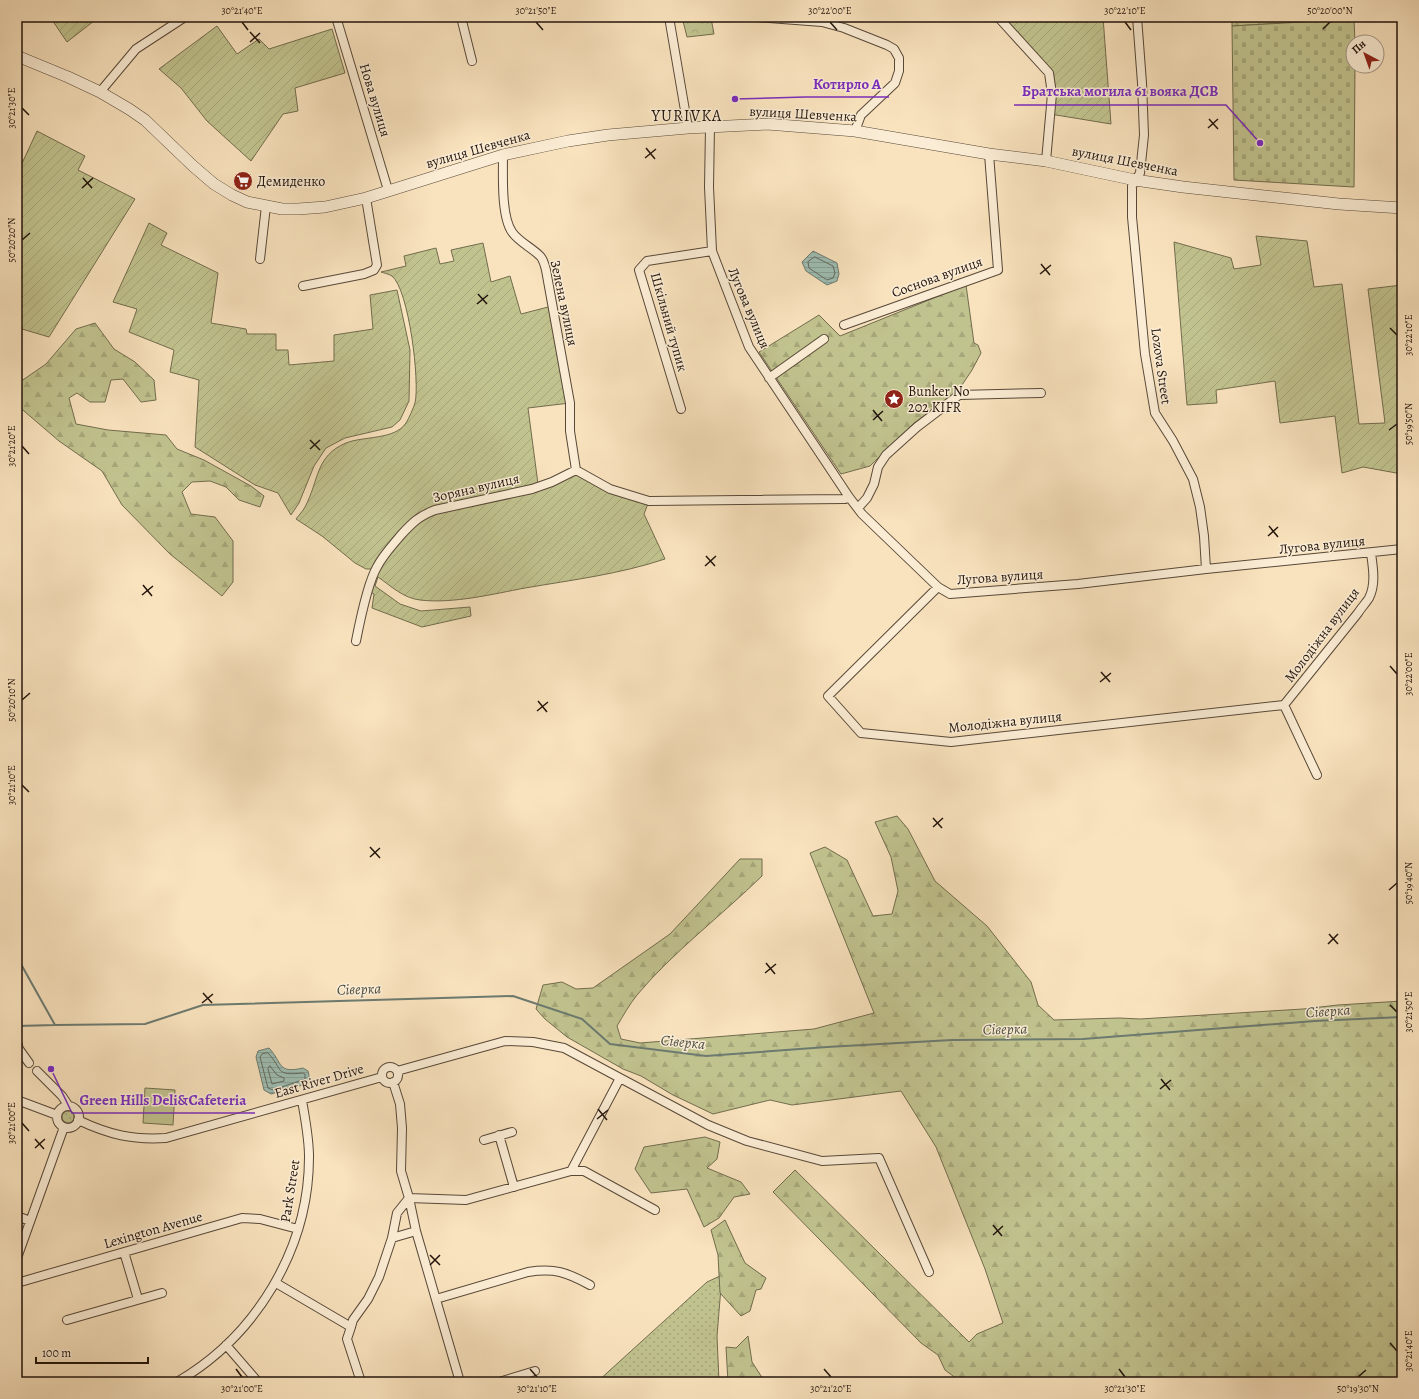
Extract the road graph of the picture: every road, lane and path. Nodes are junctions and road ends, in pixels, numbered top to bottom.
1 (185, 17) edge
2 (336, 17) edge
3 (461, 17) edge
4 (669, 17) edge
5 (755, 17) edge
6 (998, 17) edge
7 (1137, 17) edge
8 (17, 56) edge
9 (472, 61) dead end
10 (100, 92) junction
11 (710, 127) junction
12 (688, 128) junction
13 (855, 132) junction
14 (989, 154) junction
15 (503, 156) junction
16 (1046, 161) junction
17 (1135, 180) junction
18 (388, 190) junction
19 (366, 198) junction
20 (266, 206) junction
21 (1402, 208) edge
22 (712, 250) junction
23 (260, 259) dead end
24 (303, 286) dead end
25 (844, 325) dead end
26 (824, 339) dead end
27 (769, 378) junction
28 (1041, 393) dead end
29 (680, 409) dead end
30 (576, 470) junction
31 (849, 497) junction
32 (858, 508) junction
33 (1402, 549) edge
34 (1371, 553) junction
35 (1206, 569) junction
36 (938, 587) junction
37 (356, 642) dead end
38 (1284, 705) junction
39 (1317, 775) dead end
40 (17, 1042) edge
41 (29, 1063) dead end
42 (37, 1071) dead end
43 (398, 1071) junction
44 (382, 1077) junction
45 (620, 1078) junction
46 (393, 1082) junction
47 (17, 1100) edge
48 (302, 1100) junction
49 (68, 1106) junction
50 (57, 1115) junction
51 (78, 1120) junction
52 (64, 1127) junction
53 (512, 1132) dead end
54 (499, 1135) junction
55 (484, 1140) dead end
56 (572, 1171) junction
57 (514, 1187) junction
58 (409, 1198) junction
59 (655, 1210) dead end
60 (17, 1216) edge
61 (30, 1221) junction
62 (298, 1229) junction
63 (416, 1231) junction
64 (392, 1238) junction
65 (124, 1252) junction
66 (17, 1258) edge
67 (929, 1272) dead end
68 (17, 1283) edge
69 (276, 1283) junction
70 (590, 1285) dead end
71 (162, 1293) dead end
72 (138, 1299) junction
73 (436, 1299) junction
74 (67, 1320) dead end
75 (351, 1327) junction
76 (226, 1345) junction
77 (535, 1371) dead end
78 (177, 1382) edge
79 (258, 1382) edge
80 (361, 1382) edge
81 (460, 1382) edge
82 (499, 1382) edge

1 - 10 street
2 - 18 street, Нова вулиця
3 - 9 street
4 - 12 street
5 - 13 street
6 - 16 street
7 - 17 street, Lozova Street
8 - 10 street, вулиця Шевченка
10 - 20 street, вулиця Шевченка
11 - 12 street, вулиця Шевченка
11 - 13 street, вулиця Шевченка
11 - 22 street, Лугова вулиця
12 - 15 street, вулиця Шевченка
13 - 14 street, вулиця Шевченка
14 - 16 street, вулиця Шевченка
14 - 25 street, Соснова вулиця
15 - 18 street, вулиця Шевченка
15 - 30 street, Зелена вулиця
16 - 17 street, вулиця Шевченка
17 - 21 street, вулиця Шевченка
17 - 35 street, Lozova Street
18 - 19 street, вулиця Шевченка
19 - 20 street, вулиця Шевченка
19 - 24 street
20 - 23 street
22 - 27 street, Лугова вулиця
22 - 29 street, Шкільний тупик
26 - 27 street
27 - 31 street, Лугова вулиця
28 - 32 street
30 - 31 street
30 - 37 street, Зоряна вулиця
31 - 32 street, Лугова вулиця
32 - 36 street, Лугова вулиця
33 - 34 street, Лугова вулиця
34 - 35 street, Лугова вулиця
34 - 38 street, Молодіжна вулиця
35 - 36 street, Лугова вулиця
36 - 38 street, Молодіжна вулиця
38 - 39 street
40 - 41 street
42 - 49 street
43 - 44 street
43 - 45 street
43 - 46 street
44 - 46 street
44 - 48 street, Еаst Rіvеr Drive
45 - 56 street
45 - 67 street
46 - 58 street
47 - 50 street
48 - 51 street, Еаst Rіvеr Drive
48 - 62 street, Park Street
49 - 50 street
49 - 51 street
50 - 52 street
51 - 52 street
52 - 61 street
53 - 54 street
54 - 55 street
54 - 57 street
56 - 57 street
56 - 59 street
57 - 58 street
58 - 63 street
58 - 64 street
60 - 61 street
61 - 66 street
62 - 65 street, Lexington Avenue
62 - 69 street, Park Street
63 - 64 street
63 - 73 street
64 - 75 street
65 - 68 street, Lexington Avenue
65 - 72 street
69 - 75 street
69 - 76 street, Park Street
70 - 73 street
71 - 72 street
72 - 74 street
73 - 81 street
75 - 80 street
76 - 78 street, Park Street
76 - 79 street
77 - 82 street

